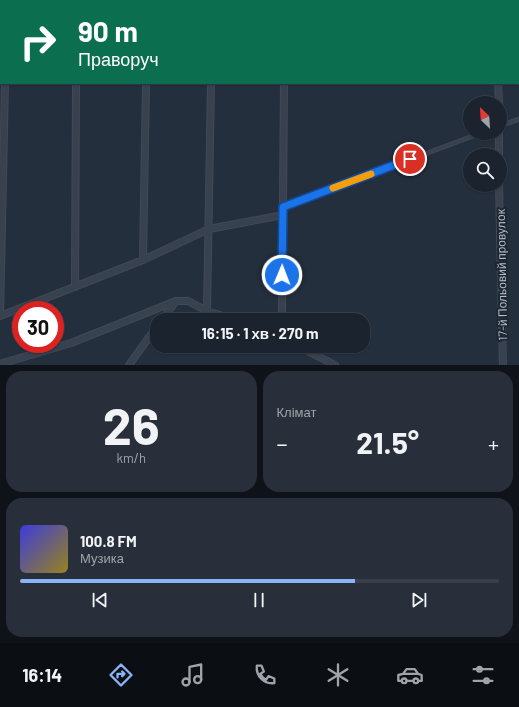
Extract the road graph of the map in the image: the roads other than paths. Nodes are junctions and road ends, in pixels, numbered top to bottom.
1 (5, 84) edge
2 (76, 84) edge
3 (146, 84) edge
4 (211, 84) edge
5 (284, 84) edge
6 (498, 84) edge
7 (498, 96) edge
8 (519, 119) edge
9 (507, 123) edge
10 (463, 140) edge
11 (499, 192) edge
12 (283, 207) junction
13 (283, 214) junction
14 (209, 229) junction
15 (143, 260) junction
16 (75, 287) junction
17 (176, 300) junction
18 (208, 311) junction
19 (167, 313) edge
20 (214, 313) edge
21 (282, 313) edge
22 (0, 316) edge
23 (150, 336) edge
24 (312, 353) edge
25 (0, 364) edge
26 (129, 365) edge
27 (335, 365) edge
28 (503, 365) edge

1 - 22 street
2 - 16 street
3 - 15 street
4 - 14 street
5 - 12 street
6 - 7 street
8 - 9 lane
10 - 12 lane
11 - 28 street, 17-й Польовий провулок
12 - 13 street
13 - 14 street
13 - 21 street
14 - 15 street
14 - 18 street
15 - 16 street
16 - 22 street
17 - 18 street
17 - 19 street
17 - 25 street
18 - 20 street
23 - 26 street
24 - 27 street

